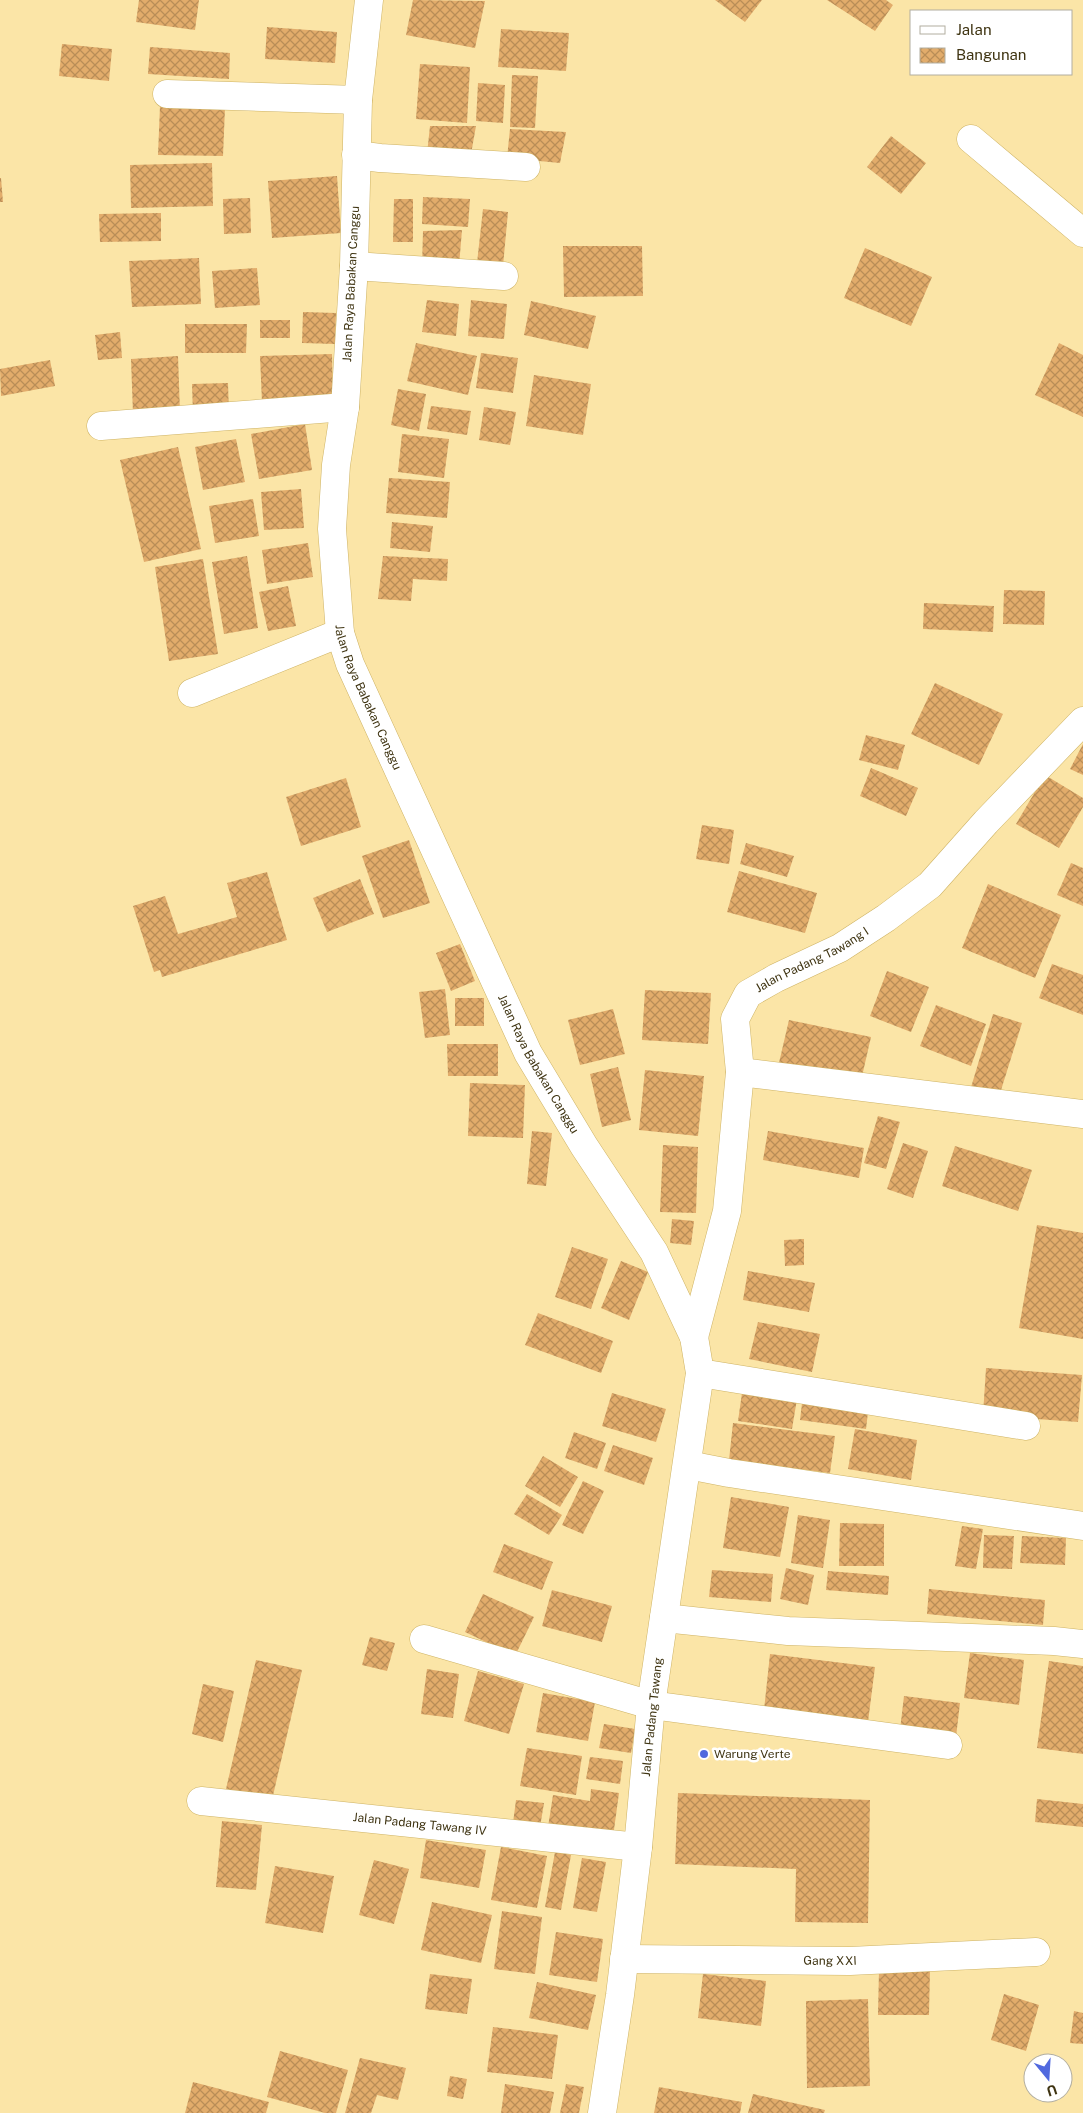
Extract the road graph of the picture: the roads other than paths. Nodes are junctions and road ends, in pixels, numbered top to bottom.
1 (369, 0) edge
2 (167, 94) dead end
3 (358, 100) junction
4 (971, 139) dead end
5 (356, 155) junction
6 (526, 167) dead end
7 (1083, 233) edge
8 (354, 266) junction
9 (504, 276) dead end
10 (345, 407) junction
11 (101, 426) dead end
12 (340, 633) junction
13 (192, 693) dead end
14 (1083, 721) edge
15 (740, 1072) junction
16 (1083, 1114) edge
17 (691, 1330) junction
18 (700, 1373) junction
19 (1026, 1426) dead end
20 (688, 1465) junction
21 (1083, 1526) edge
22 (664, 1618) junction
23 (424, 1639) dead end
24 (1083, 1644) edge
25 (651, 1705) junction
26 (948, 1744) dead end
27 (201, 1801) dead end
28 (638, 1847) junction
29 (1036, 1952) dead end
30 (624, 1959) junction
31 (602, 2113) edge

1 - 3 street, Jalan Raya Babakan Canggu
2 - 3 street
3 - 5 street, Jalan Raya Babakan Canggu
4 - 7 street
5 - 6 street
5 - 8 street, Jalan Raya Babakan Canggu
8 - 9 street
8 - 10 street, Jalan Raya Babakan Canggu
10 - 11 street
10 - 12 street, Jalan Raya Babakan Canggu
12 - 13 street
12 - 17 street, Jalan Raya Babakan Canggu
14 - 15 street, Jalan Padang Tawang I
15 - 16 street
15 - 17 street, Jalan Padang Tawang I
17 - 18 street, Jalan Padang Tawang
18 - 19 street
18 - 20 street, Jalan Padang Tawang
20 - 21 street
20 - 22 street, Jalan Padang Tawang
22 - 24 street
22 - 25 street, Jalan Padang Tawang
23 - 25 street
25 - 26 street
25 - 28 street, Jalan Padang Tawang
27 - 28 street, Jalan Padang Tawang IV
28 - 30 street, Jalan Padang Tawang
29 - 30 street, Gang XXI
30 - 31 street, Jalan Padang Tawang

